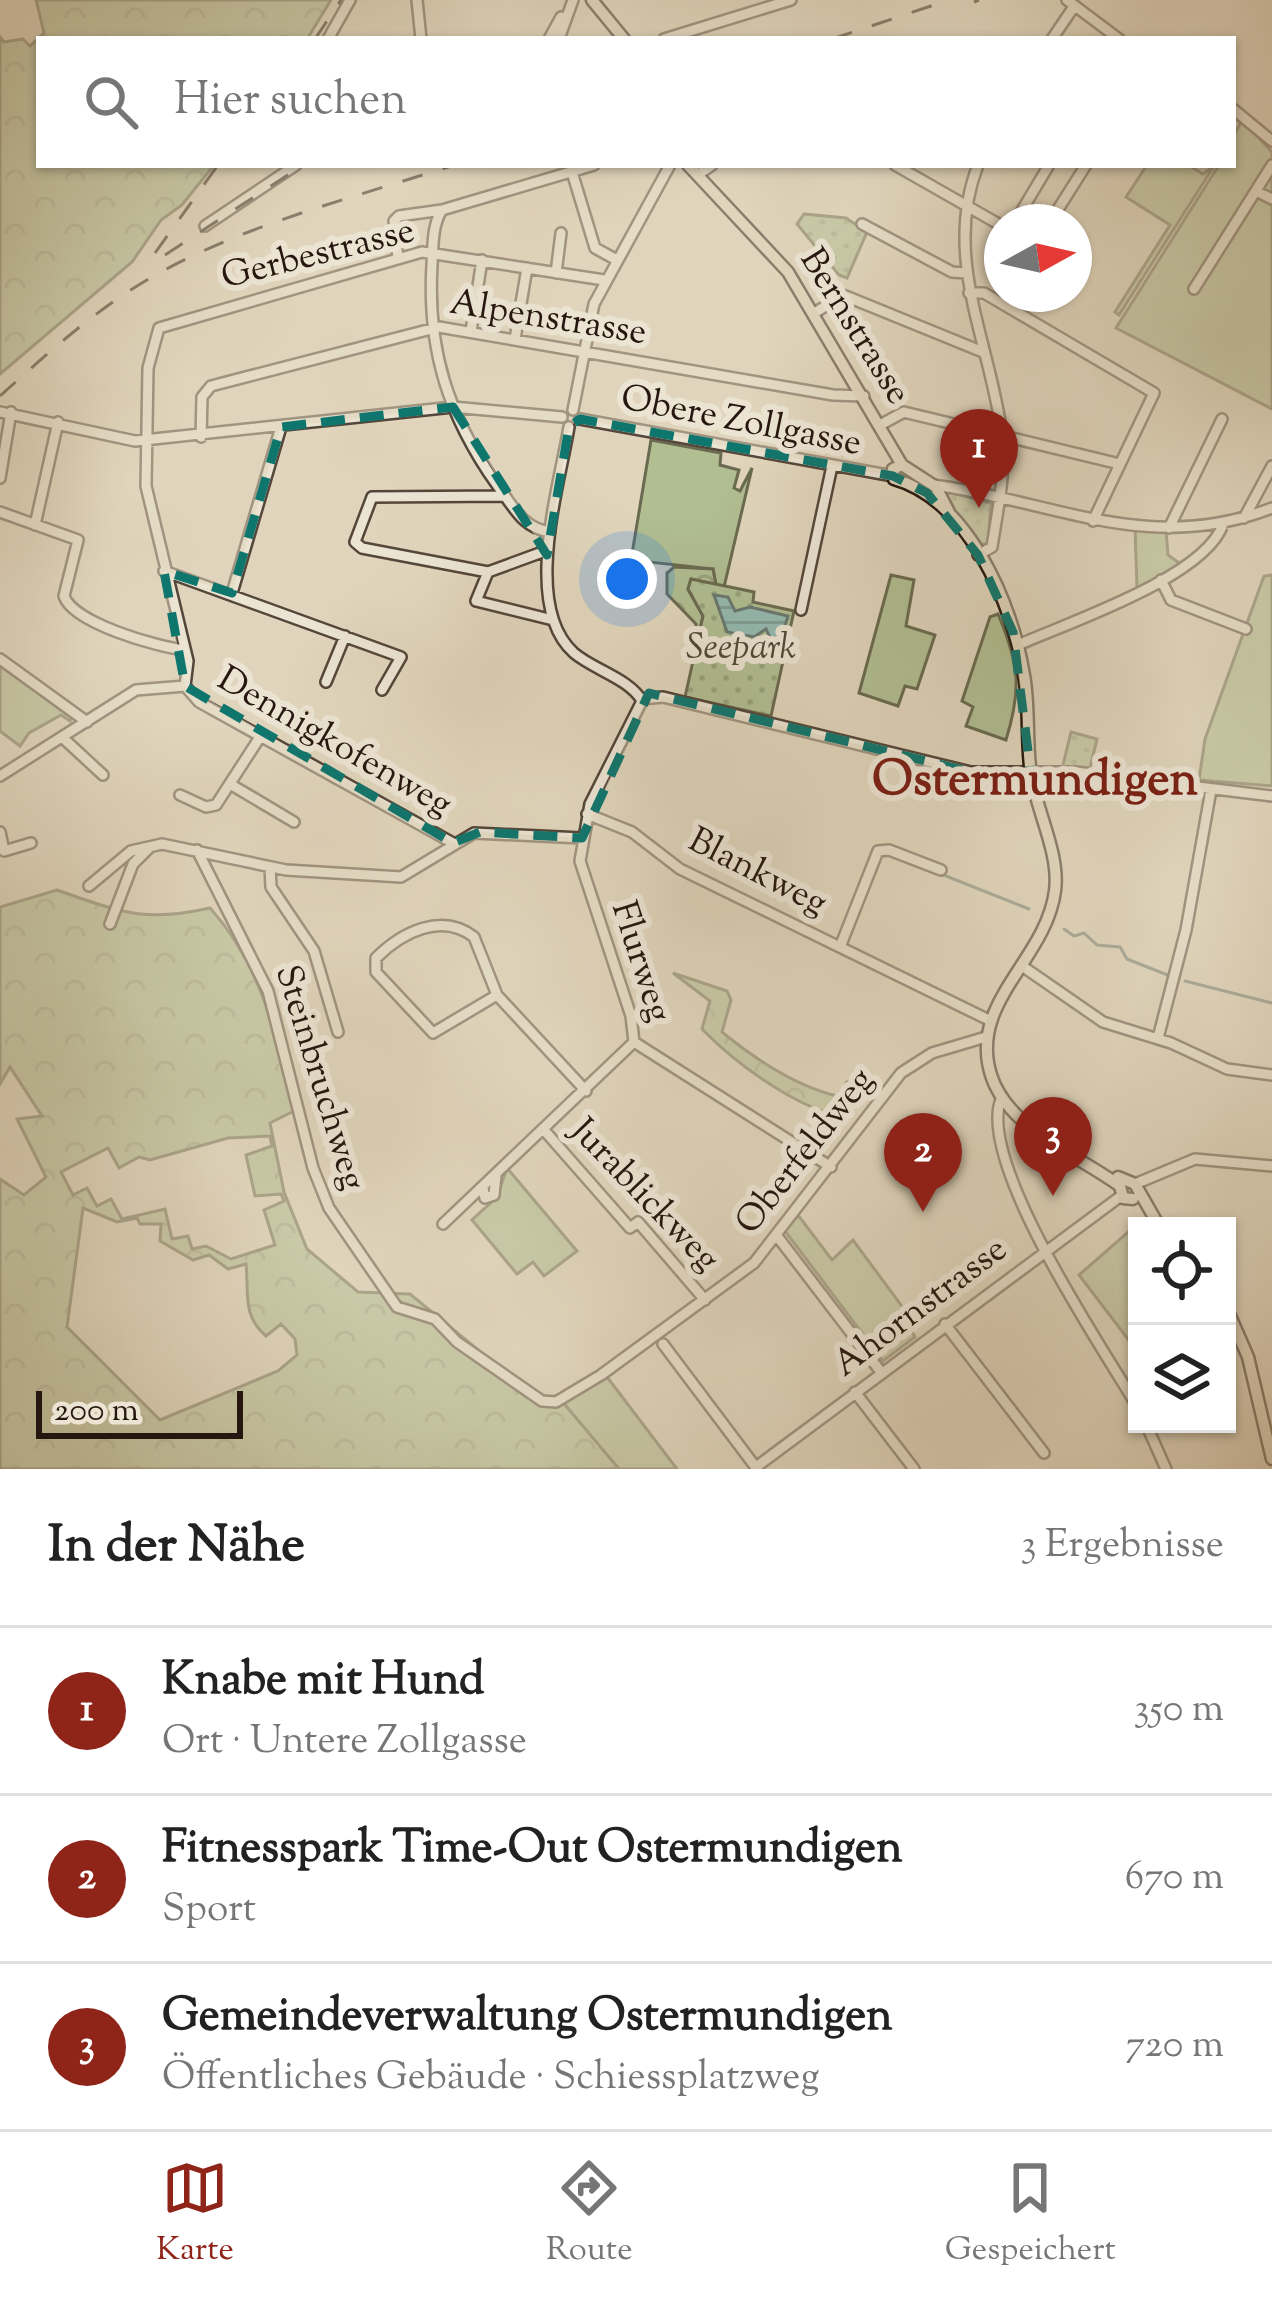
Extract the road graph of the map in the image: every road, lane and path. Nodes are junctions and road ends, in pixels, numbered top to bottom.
1 (350, 0) edge
2 (417, 0) edge
3 (591, 0) edge
4 (745, 0) edge
5 (791, 0) edge
6 (571, 3) edge
7 (1070, 4) edge
8 (749, 13) junction
9 (330, 36) edge
10 (421, 36) edge
11 (551, 36) edge
12 (560, 36) edge
13 (617, 36) edge
14 (674, 36) edge
15 (1054, 36) edge
16 (1114, 36) edge
17 (1236, 112) edge
18 (1270, 134) edge
19 (1272, 165) edge
20 (292, 168) edge
21 (585, 168) edge
22 (668, 168) edge
23 (694, 168) edge
24 (901, 168) edge
25 (977, 168) edge
26 (1047, 168) edge
27 (1084, 168) edge
28 (572, 172) junction
29 (1256, 191) junction
30 (1272, 200) edge
31 (1026, 204) edge
32 (1061, 204) edge
33 (966, 206) junction
34 (439, 213) junction
35 (984, 216) edge
36 (862, 224) dead end
37 (205, 226) dead end
38 (561, 233) dead end
39 (433, 252) junction
40 (398, 258) junction
41 (615, 259) junction
42 (482, 260) junction
43 (526, 268) junction
44 (556, 273) junction
45 (966, 273) junction
46 (604, 280) junction
47 (1194, 289) dead end
48 (599, 291) junction
49 (969, 292) junction
50 (613, 295) dead end
51 (984, 295) edge
52 (816, 312) junction
53 (1024, 312) edge
54 (431, 327) junction
55 (471, 331) junction
56 (515, 339) junction
57 (583, 350) junction
58 (983, 352) junction
59 (864, 396) junction
60 (453, 406) junction
61 (5, 411) edge
62 (571, 415) junction
63 (1222, 419) dead end
64 (58, 422) junction
65 (880, 425) junction
66 (281, 427) junction
67 (1002, 433) junction
68 (201, 437) junction
69 (144, 438) junction
70 (1120, 464) junction
71 (832, 466) junction
72 (1272, 466) edge
73 (901, 473) junction
74 (0, 478) edge
75 (937, 489) junction
76 (506, 496) junction
77 (999, 501) junction
78 (1272, 508) edge
79 (0, 512) edge
80 (1244, 518) junction
81 (1093, 521) junction
82 (1223, 524) junction
83 (34, 525) junction
84 (1169, 528) junction
85 (550, 532) junction
86 (548, 550) junction
87 (978, 555) junction
88 (164, 571) junction
89 (488, 572) junction
90 (1161, 580) junction
91 (232, 593) junction
92 (801, 610) dead end
93 (553, 620) junction
94 (1246, 629) dead end
95 (345, 636) junction
96 (1018, 645) junction
97 (185, 650) junction
98 (0, 659) edge
99 (343, 680) dead end
100 (185, 686) junction
101 (382, 690) dead end
102 (641, 699) junction
103 (87, 722) junction
104 (260, 737) junction
105 (63, 738) junction
106 (103, 775) dead end
107 (1031, 775) junction
108 (0, 776) edge
109 (230, 784) junction
110 (1211, 790) junction
111 (180, 795) dead end
112 (1272, 796) edge
113 (586, 814) junction
114 (294, 822) dead end
115 (0, 832) edge
116 (582, 838) junction
117 (31, 843) dead end
118 (453, 843) junction
119 (154, 845) junction
120 (197, 850) junction
121 (225, 857) junction
122 (270, 867) junction
123 (941, 869) dead end
124 (210, 876) junction
125 (88, 886) dead end
126 (110, 924) dead end
127 (840, 946) junction
128 (1022, 966) junction
129 (497, 995) junction
130 (989, 1020) junction
131 (338, 1032) dead end
132 (986, 1037) junction
133 (1158, 1038) junction
134 (634, 1042) junction
135 (1272, 1075) edge
136 (586, 1091) junction
137 (1007, 1102) junction
138 (544, 1130) junction
139 (831, 1166) junction
140 (1272, 1166) edge
141 (1129, 1190) junction
142 (1152, 1217) edge
143 (443, 1224) dead end
144 (777, 1236) junction
145 (1043, 1251) junction
146 (706, 1300) junction
147 (945, 1324) junction
148 (1234, 1325) edge
149 (663, 1344) dead end
150 (881, 1372) junction
151 (1128, 1391) edge
152 (855, 1392) junction
153 (561, 1400) joint
154 (1268, 1425) edge
155 (1150, 1433) edge
156 (1043, 1453) dead end
157 (1272, 1459) edge
158 (756, 1468) edge
159 (914, 1469) edge
160 (1166, 1469) edge

1 - 9 street
2 - 10 street
3 - 13 main road
4 - 8 street
5 - 8 street
6 - 11 street
6 - 12 street
7 - 15 street
7 - 16 street
8 - 14 street
17 - 18 street
19 - 29 street
20 - 37 street
21 - 28 street
22 - 41 street
23 - 52 main road, Bernstrasse
24 - 33 street
25 - 33 street
26 - 31 street
27 - 32 street
28 - 34 street
28 - 41 street
29 - 30 street
29 - 47 street
33 - 35 street
33 - 45 street
34 - 39 street
34 - 40 street
36 - 45 street
38 - 44 street
39 - 40 street, Gerbestrasse
39 - 42 street, Gerbestrasse
39 - 54 street
40 - 69 street, Gerbestrasse
41 - 46 street
42 - 43 street, Gerbestrasse
42 - 55 street
43 - 44 street, Gerbestrasse
43 - 56 street
44 - 46 street, Gerbestrasse
45 - 49 street
46 - 48 street
48 - 50 street
48 - 57 street
49 - 51 street
49 - 58 street
52 - 58 street
52 - 59 main road, Bernstrasse
53 - 70 street
54 - 55 street, Alpenstrasse
54 - 60 street
54 - 68 street, Alpenstrasse
55 - 56 street, Alpenstrasse
56 - 57 street, Alpenstrasse
57 - 59 street, Alpenstrasse
57 - 62 street
58 - 67 street
59 - 65 main road, Bernstrasse
60 - 62 street, Obere Zollgasse
60 - 66 street, Obere Zollgasse
60 - 76 street
61 - 64 street, Obere Zollgasse
61 - 74 street
62 - 71 street, Obere Zollgasse
62 - 85 street
63 - 84 street
64 - 69 street, Obere Zollgasse
64 - 83 street
65 - 67 street
65 - 73 main road, Bernstrasse
66 - 68 street, Obere Zollgasse
66 - 91 street
67 - 70 street
67 - 77 street
68 - 69 street, Obere Zollgasse
69 - 88 street, Gerbestrasse
70 - 81 street
71 - 73 street, Obere Zollgasse
71 - 92 street
72 - 80 street
73 - 75 main road
75 - 77 street
75 - 87 main road
76 - 85 street
76 - 89 street
77 - 81 street
77 - 87 street
78 - 80 street
79 - 83 street
80 - 82 street
81 - 84 street
82 - 84 street
82 - 90 street
83 - 97 street
85 - 86 street
86 - 89 street
86 - 93 street
87 - 96 main road
88 - 91 street
88 - 97 street, Gerbestrasse
89 - 93 street
90 - 94 street
90 - 96 street
91 - 95 street
93 - 102 street
95 - 99 street
95 - 101 street
96 - 107 main road
97 - 100 street, Gerbestrasse
98 - 103 street
100 - 103 street, Dennigkofenweg
100 - 104 street, Dennigkofenweg
102 - 107 street
102 - 113 street
103 - 105 street, Dennigkofenweg
104 - 109 street
104 - 118 street, Dennigkofenweg
105 - 106 street
105 - 108 street, Dennigkofenweg
107 - 110 street
107 - 128 main road
109 - 111 street
109 - 114 street
110 - 112 street
110 - 133 street
113 - 116 street
113 - 127 street, Blankweg
115 - 117 street
116 - 118 street
116 - 134 street, Flurweg
118 - 122 street
119 - 120 street
119 - 125 street
119 - 126 street
120 - 121 street
120 - 124 street, Steinbruchweg
121 - 122 street
121 - 124 street
122 - 131 street
123 - 127 street, Blankweg
124 - 153 street, Steinbruchweg
127 - 130 street, Blankweg
128 - 130 main road
128 - 133 street
129 - 129 street
129 - 136 street
130 - 132 main road
132 - 137 main road
132 - 139 street, Oberfeldweg
133 - 135 street
134 - 136 street
134 - 139 street, Flurweg
136 - 138 street
137 - 141 main road
137 - 145 street
138 - 143 street
138 - 146 street, Jurablickweg
139 - 144 street, Oberfeldweg
140 - 141 street, Ahornstrasse
141 - 142 main road
141 - 145 street, Ahornstrasse
144 - 146 street, Oberfeldweg
144 - 150 street
145 - 147 street, Ahornstrasse
145 - 151 street
146 - 153 street, Oberfeldweg
147 - 150 street, Ahornstrasse
147 - 156 street
148 - 154 main road
149 - 158 street
150 - 152 street, Ahornstrasse
152 - 158 street, Ahornstrasse
152 - 159 street
154 - 157 main road
155 - 160 street

